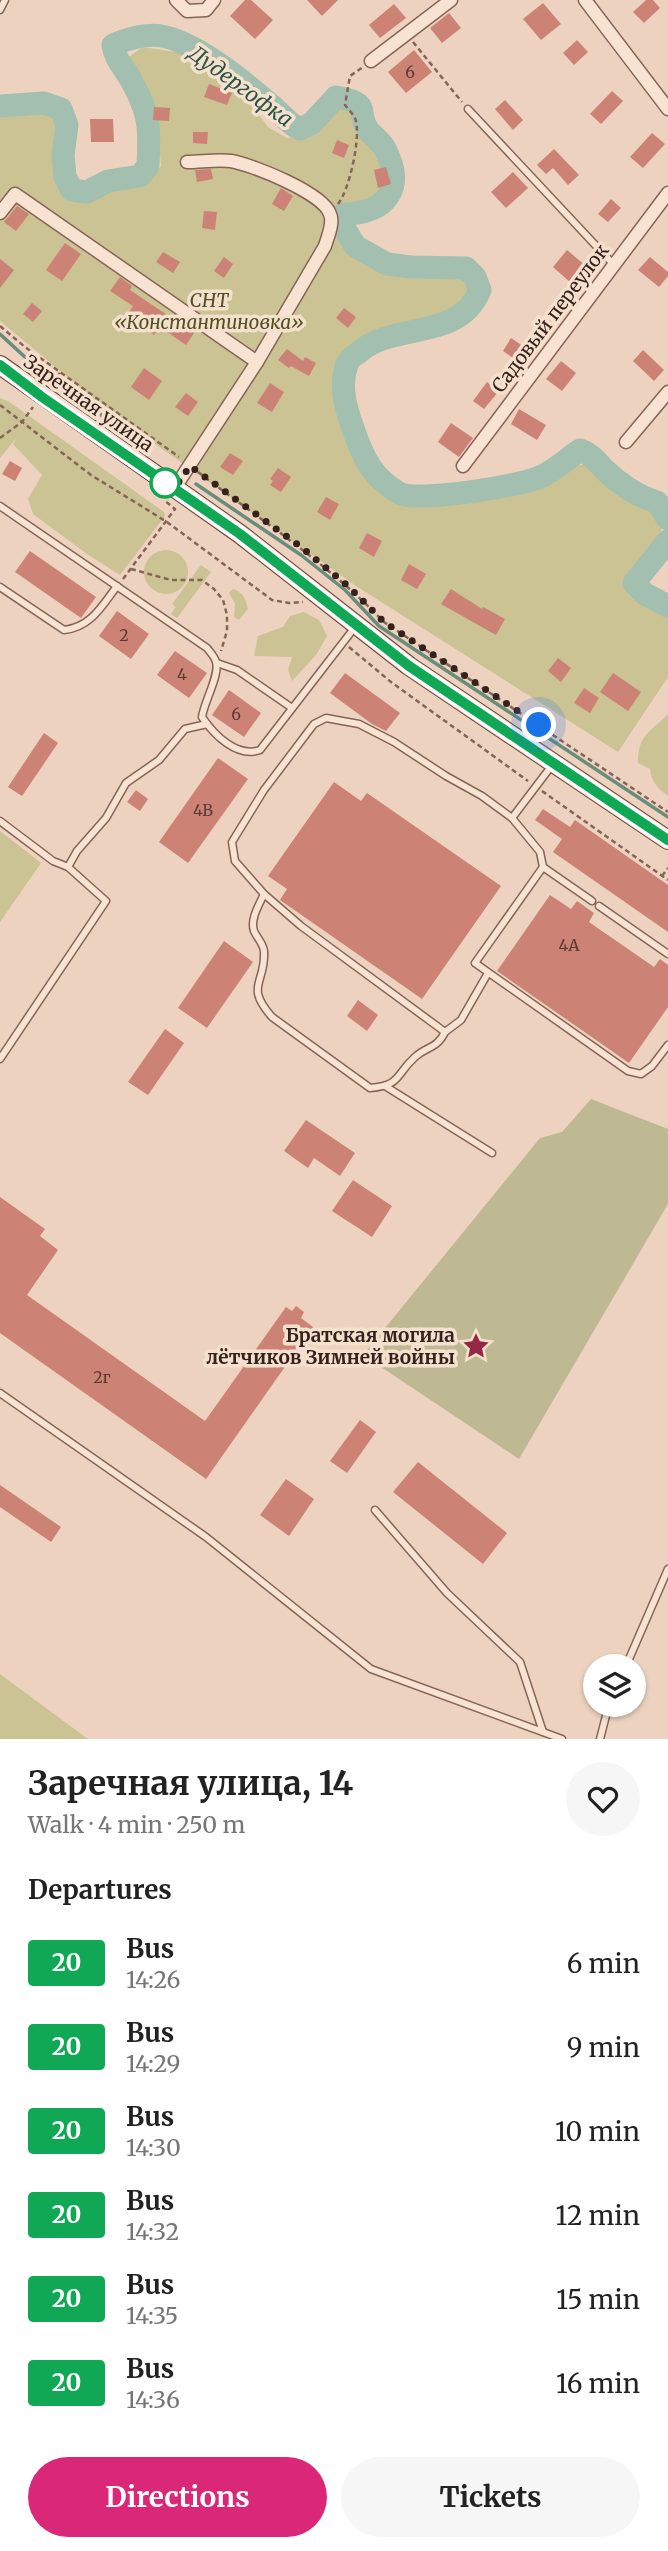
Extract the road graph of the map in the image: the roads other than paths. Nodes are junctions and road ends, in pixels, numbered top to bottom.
1 (5, 0) edge
2 (176, 0) edge
3 (214, 0) edge
4 (451, 0) edge
5 (585, 0) edge
6 (0, 10) edge
7 (371, 61) dead end
8 (468, 109) road end
9 (668, 109) edge
10 (187, 162) dead end
11 (668, 193) edge
12 (0, 213) edge
13 (614, 265) junction
14 (257, 362) junction
15 (0, 365) edge
16 (668, 392) edge
17 (626, 442) dead end
18 (463, 466) dead end
19 (169, 495) junction
20 (0, 506) edge
21 (117, 586) junction
22 (0, 587) edge
23 (351, 632) junction
24 (217, 663) junction
25 (292, 708) junction
26 (207, 724) junction
27 (554, 763) junction
28 (512, 818) junction
29 (0, 821) edge
30 (668, 840) edge
31 (68, 867) junction
32 (543, 867) junction
33 (264, 894) junction
34 (592, 901) dead end
35 (599, 906) dead end
36 (668, 954) edge
37 (488, 973) junction
38 (445, 1032) junction
39 (668, 1045) edge
40 (0, 1059) edge
41 (385, 1086) junction
42 (492, 1153) dead end
43 (0, 1393) edge
44 (375, 1510) dead end
45 (668, 1569) edge
46 (631, 1654) edge
47 (606, 1717) edge
48 (542, 1732) junction
49 (562, 1739) edge
50 (600, 1739) edge

1 - 6 lane
2 - 3 street
4 - 7 street
5 - 9 street
8 - 13 lane
10 - 14 street
11 - 13 street, Садовый переулок
12 - 14 street
13 - 18 street, Садовый переулок
14 - 19 street
15 - 19 street, Заречная улица
16 - 17 street
19 - 23 street, Заречная улица
20 - 21 lane
21 - 22 lane
21 - 24 lane
23 - 25 lane
23 - 27 street, Заречная улица
24 - 25 lane
24 - 26 lane
25 - 26 lane
26 - 31 lane
27 - 28 lane
27 - 30 street, Заречная улица
28 - 32 lane
28 - 33 lane
29 - 31 lane
31 - 40 lane
32 - 34 lane
32 - 37 lane
33 - 38 lane
33 - 41 lane
35 - 36 lane
37 - 38 lane
37 - 39 lane
38 - 41 lane
41 - 42 lane
43 - 48 lane
44 - 48 lane
45 - 46 lane
47 - 50 lane
48 - 49 lane

